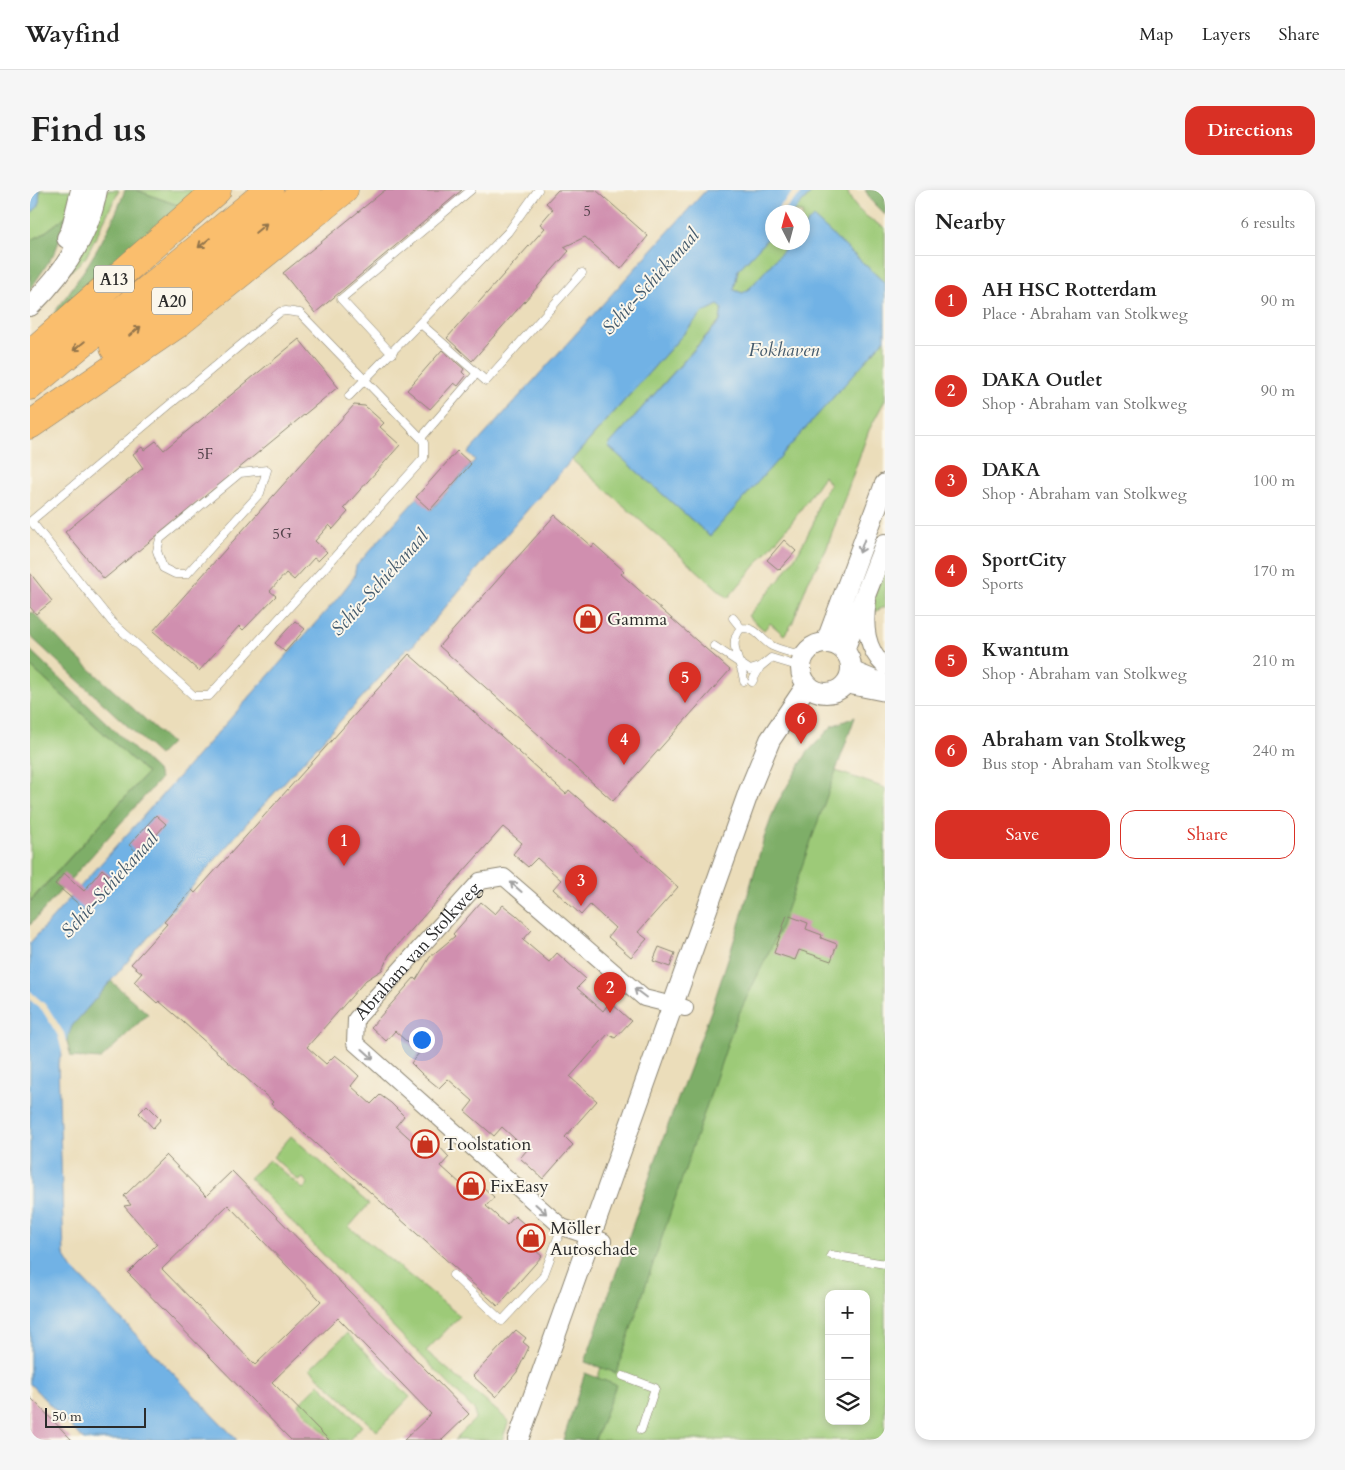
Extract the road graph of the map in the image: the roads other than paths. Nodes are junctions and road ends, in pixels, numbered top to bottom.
1 (81, 190) edge
2 (97, 190) edge
3 (269, 190) edge
4 (307, 190) edge
5 (344, 190) edge
6 (471, 190) edge
7 (538, 190) edge
8 (208, 198) edge
9 (582, 274) dead end
10 (30, 294) edge
11 (30, 306) edge
12 (421, 324) junction
13 (30, 354) edge
14 (392, 354) junction
15 (477, 373) junction
16 (366, 380) junction
17 (30, 386) edge
18 (349, 396) dead end
19 (30, 418) edge
20 (30, 425) edge
21 (421, 438) junction
22 (267, 470) joint
23 (885, 484) edge
24 (885, 544) edge
25 (872, 576) junction
26 (733, 618) dead end
27 (741, 628) junction
28 (714, 646) dead end
29 (835, 647) junction
30 (778, 648) junction
31 (774, 658) junction
32 (740, 664) junction
33 (760, 667) junction
34 (885, 668) edge
35 (808, 675) junction
36 (848, 677) junction
37 (885, 683) edge
38 (885, 692) edge
39 (680, 1007) junction
40 (562, 1227) junction
41 (597, 1239) junction
42 (831, 1255) dead end
43 (885, 1264) edge
44 (453, 1275) dead end
45 (623, 1376) dead end
46 (641, 1430) dead end
47 (518, 1440) edge
48 (530, 1440) edge

1 - 10 street
2 - 11 street
3 -> 17 highway, A20
19 -> 4 highway, A20
5 - 20 highway, A20
6 - 14 lane
7 - 12 lane
8 - 13 highway, A13
9 - 15 lane
12 - 14 lane
12 - 15 lane
14 - 16 lane
15 - 21 lane
16 - 18 lane
16 - 21 lane
16 - 21 lane
22 - 22 lane
23 -> 29 street
24 - 25 street
25 - 29 street
25 - 34 street
26 - 27 lane
27 - 30 lane
27 - 32 lane
28 - 32 lane
29 - 35 street
29 - 36 street
30 - 31 lane
30 - 35 lane
31 - 33 lane
31 - 35 lane
32 - 33 lane
32 - 33 lane
35 - 36 street
35 - 39 street
36 - 37 street
36 - 38 street
39 -> 40 street, Abraham van Stolkweg
39 - 41 street
40 - 41 street, Abraham van Stolkweg
40 - 44 lane
41 - 47 street
41 - 48 street
42 - 43 lane
45 - 46 lane

